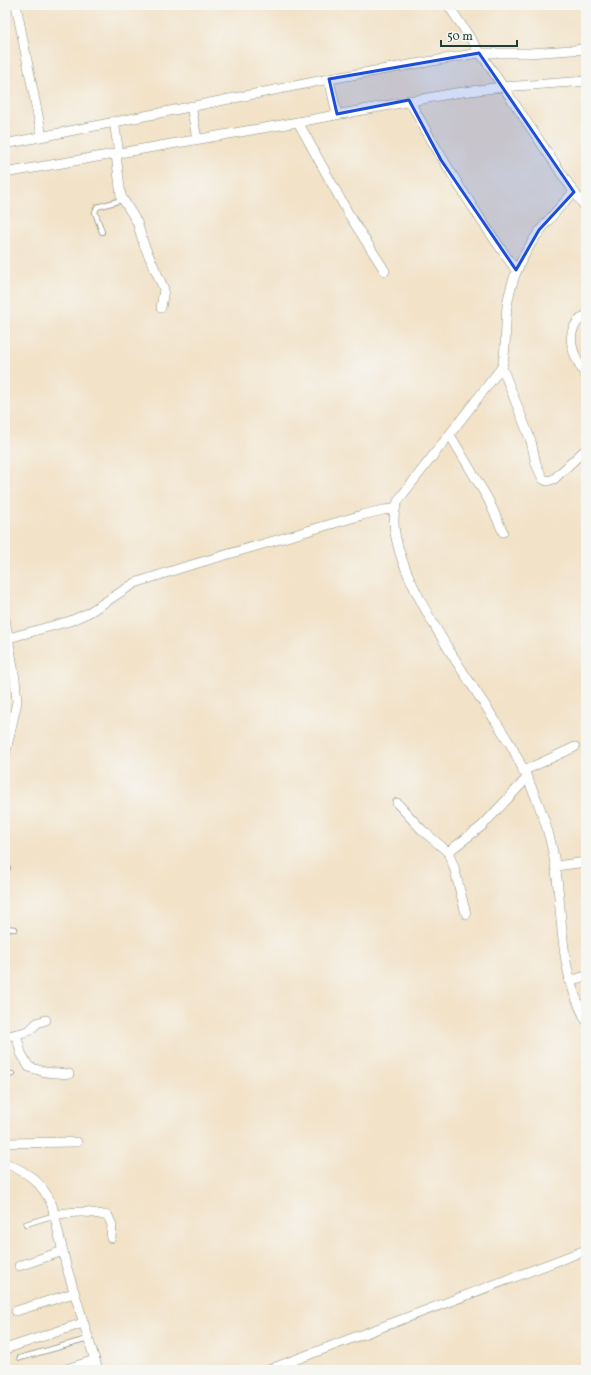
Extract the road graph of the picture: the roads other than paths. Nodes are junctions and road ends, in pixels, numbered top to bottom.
1 (16, 5) edge
2 (460, 5) edge
3 (450, 7) edge
4 (586, 49) edge
5 (481, 56) junction
6 (586, 81) edge
7 (330, 83) junction
8 (502, 87) junction
9 (409, 100) junction
10 (192, 109) junction
11 (337, 114) junction
12 (298, 122) junction
13 (116, 129) junction
14 (42, 136) junction
15 (197, 140) junction
16 (5, 144) edge
17 (118, 154) junction
18 (5, 173) edge
19 (574, 192) junction
20 (122, 200) junction
21 (586, 208) edge
22 (102, 232) dead end
23 (516, 270) junction
24 (385, 271) dead end
25 (161, 308) dead end
26 (586, 314) edge
27 (502, 367) junction
28 (586, 376) edge
29 (450, 435) junction
30 (586, 450) edge
31 (394, 509) junction
32 (503, 532) dead end
33 (5, 619) edge
34 (7, 638) edge
35 (575, 747) dead end
36 (5, 755) edge
37 (525, 774) junction
38 (397, 803) dead end
39 (448, 852) junction
40 (586, 862) edge
41 (556, 866) junction
42 (466, 914) dead end
43 (5, 928) edge
44 (15, 928) dead end
45 (586, 976) edge
46 (569, 981) junction
47 (46, 1020) dead end
48 (586, 1020) edge
49 (16, 1034) junction
50 (5, 1037) edge
51 (12, 1074) dead end
52 (69, 1074) dead end
53 (5, 1077) edge
54 (77, 1142) dead end
55 (5, 1143) edge
56 (5, 1163) edge
57 (54, 1215) junction
58 (26, 1224) dead end
59 (112, 1238) dead end
60 (586, 1250) edge
61 (64, 1251) junction
62 (18, 1266) dead end
63 (74, 1293) junction
64 (16, 1311) dead end
65 (83, 1324) junction
66 (88, 1339) junction
67 (5, 1349) edge
68 (20, 1358) dead end
69 (95, 1360) junction
70 (63, 1370) edge
71 (98, 1370) edge
72 (268, 1370) edge

1 - 14 street
2 - 3 street
3 - 5 street
4 - 5 street
5 - 7 street
5 - 8 street
6 - 8 street
7 - 10 street
7 - 11 street
8 - 9 street
8 - 19 street
9 - 11 street
9 - 23 street
10 - 13 street
10 - 15 street
11 - 12 street
12 - 15 street
12 - 24 street
13 - 14 street
13 - 17 street
14 - 16 street
15 - 17 street
17 - 18 street
17 - 20 street
19 - 21 street
19 - 23 street
20 - 22 lane
20 - 25 street
23 - 27 street
26 - 28 street
27 - 29 street
27 - 30 street
29 - 31 street
29 - 32 street
31 - 34 street
31 - 37 street
33 - 34 street
34 - 36 street
35 - 37 street
37 - 39 street
37 - 41 street
38 - 39 street
39 - 42 street
40 - 41 street
41 - 46 street
43 - 44 lane
45 - 46 street
46 - 48 street
47 - 49 street
49 - 50 street
49 - 52 street
51 - 53 lane
54 - 55 street
56 - 57 street
57 - 58 lane
57 - 59 street
57 - 61 street
60 - 72 street
61 - 62 street
61 - 63 street
63 - 64 street
63 - 65 street
65 - 66 street
65 - 67 street
66 - 68 lane
66 - 69 street
69 - 70 street
69 - 71 street

